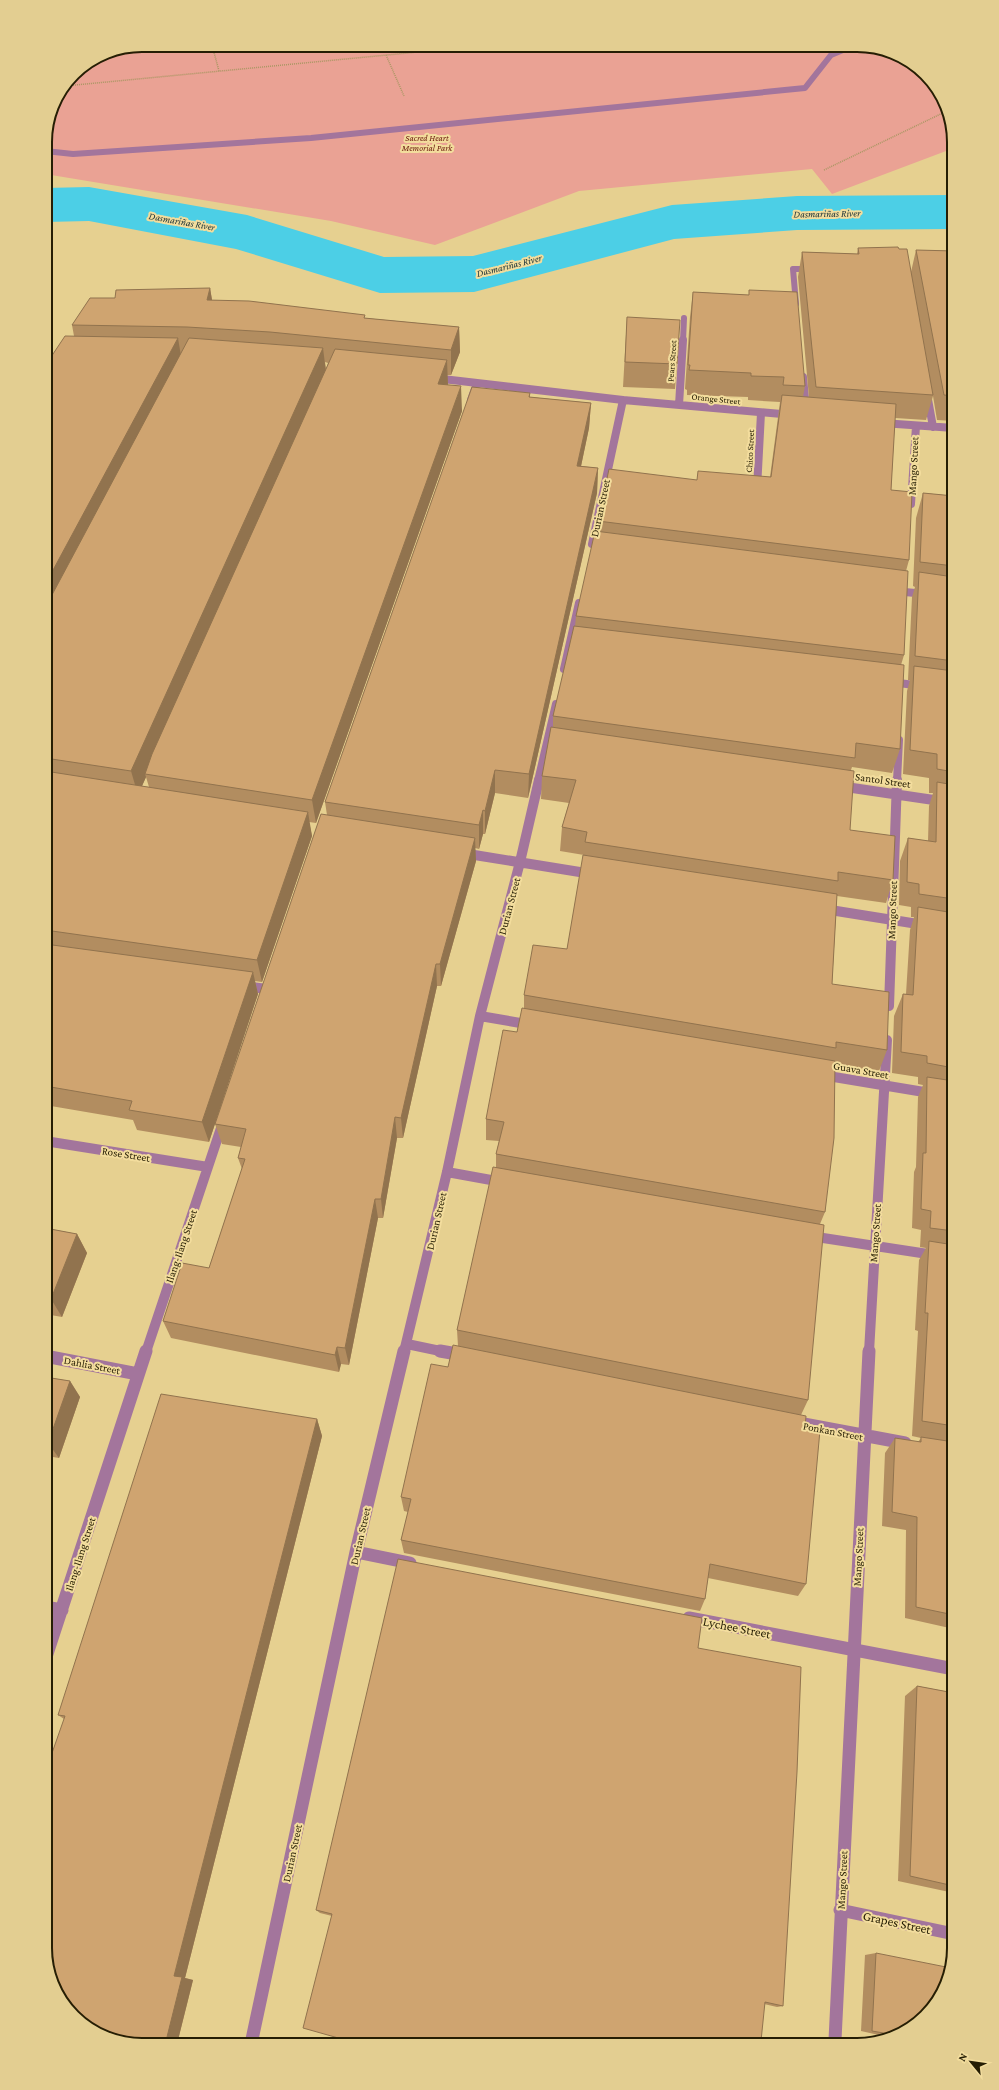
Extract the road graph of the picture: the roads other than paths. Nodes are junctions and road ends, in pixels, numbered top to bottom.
1 (838, 52) edge
2 (52, 152) edge
3 (823, 269) edge
4 (797, 316) edge
5 (684, 318) dead end
6 (802, 370) edge
7 (429, 378) edge
8 (477, 383) junction
9 (926, 389) edge
10 (623, 400) junction
11 (679, 404) junction
12 (469, 405) edge
13 (761, 413) junction
14 (877, 423) edge
15 (916, 426) junction
16 (933, 428) junction
17 (947, 428) edge
18 (757, 490) edge
19 (911, 513) edge
20 (595, 551) edge
21 (882, 589) edge
22 (581, 594) edge
23 (933, 595) edge
24 (902, 668) edge
25 (563, 676) edge
26 (886, 682) edge
27 (901, 688) junction
28 (932, 688) edge
29 (558, 699) edge
30 (899, 731) edge
31 (826, 784) edge
32 (896, 794) junction
33 (947, 802) edge
34 (450, 852) edge
35 (520, 862) junction
36 (605, 876) edge
37 (815, 908) edge
38 (892, 920) junction
39 (931, 926) edge
40 (237, 985) edge
41 (267, 989) edge
42 (888, 1015) edge
43 (480, 1016) junction
44 (543, 1026) edge
45 (888, 1031) edge
46 (815, 1074) edge
47 (885, 1086) junction
48 (947, 1096) edge
49 (227, 1108) edge
50 (52, 1142) edge
51 (208, 1167) junction
52 (447, 1172) junction
53 (509, 1183) edge
54 (796, 1233) edge
55 (874, 1247) junction
56 (947, 1257) edge
57 (407, 1344) junction
58 (52, 1357) edge
59 (477, 1358) edge
60 (138, 1374) junction
61 (779, 1420) edge
62 (864, 1437) junction
63 (916, 1445) edge
64 (356, 1552) junction
65 (426, 1566) edge
66 (52, 1608) edge
67 (62, 1610) junction
68 (675, 1615) edge
69 (52, 1639) edge
70 (854, 1650) junction
71 (947, 1668) edge
72 (840, 1910) junction
73 (947, 1933) edge
74 (252, 2038) edge
75 (835, 2038) edge

1 - 2 street
3 - 4 street
5 - 11 street, Pears Street
6 - 13 street, Orange Street
7 - 8 street, Orange Street
8 - 10 street, Orange Street
8 - 12 street
9 - 16 street
10 - 11 street, Orange Street
10 - 20 street, Durian Street
11 - 13 street, Orange Street
13 - 18 street, Chico Street
14 - 15 street
15 - 16 street
15 - 19 street, Mango Street
16 - 17 street
21 - 23 street
22 - 25 street
24 - 27 street
26 - 27 street
27 - 28 street
29 - 35 street, Durian Street
30 - 32 street, Mango Street
31 - 32 street, Santol Street
32 - 33 street, Santol Street
32 - 38 street, Mango Street
34 - 35 street
35 - 36 street
35 - 43 street, Durian Street
37 - 38 street
38 - 39 street
38 - 42 street, Mango Street
40 - 41 street
43 - 44 street
43 - 52 street, Durian Street
45 - 47 street, Mango Street
46 - 47 street, Guava Street
47 - 48 street, Guava Street
47 - 55 street, Mango Street
49 - 51 street, Ilang-Ilang Street
50 - 51 street, Rose Street
51 - 60 street, Ilang-Ilang Street
52 - 53 street
52 - 57 street, Durian Street
54 - 55 street
55 - 56 street
55 - 62 street, Mango Street
57 - 59 street
57 - 64 street, Durian Street
58 - 60 street, Dahlia Street
60 - 67 street, Ilang-Ilang Street
61 - 62 street, Ponkan Street
62 - 63 street, Ponkan Street
62 - 70 street, Mango Street
64 - 65 street
64 - 74 street, Durian Street
66 - 67 street
67 - 69 street, Ilang-Ilang Street
68 - 70 street, Lychee Street
70 - 71 street, Lychee Street
70 - 72 street, Mango Street
72 - 73 street, Grapes Street
72 - 75 street, Mango Street

